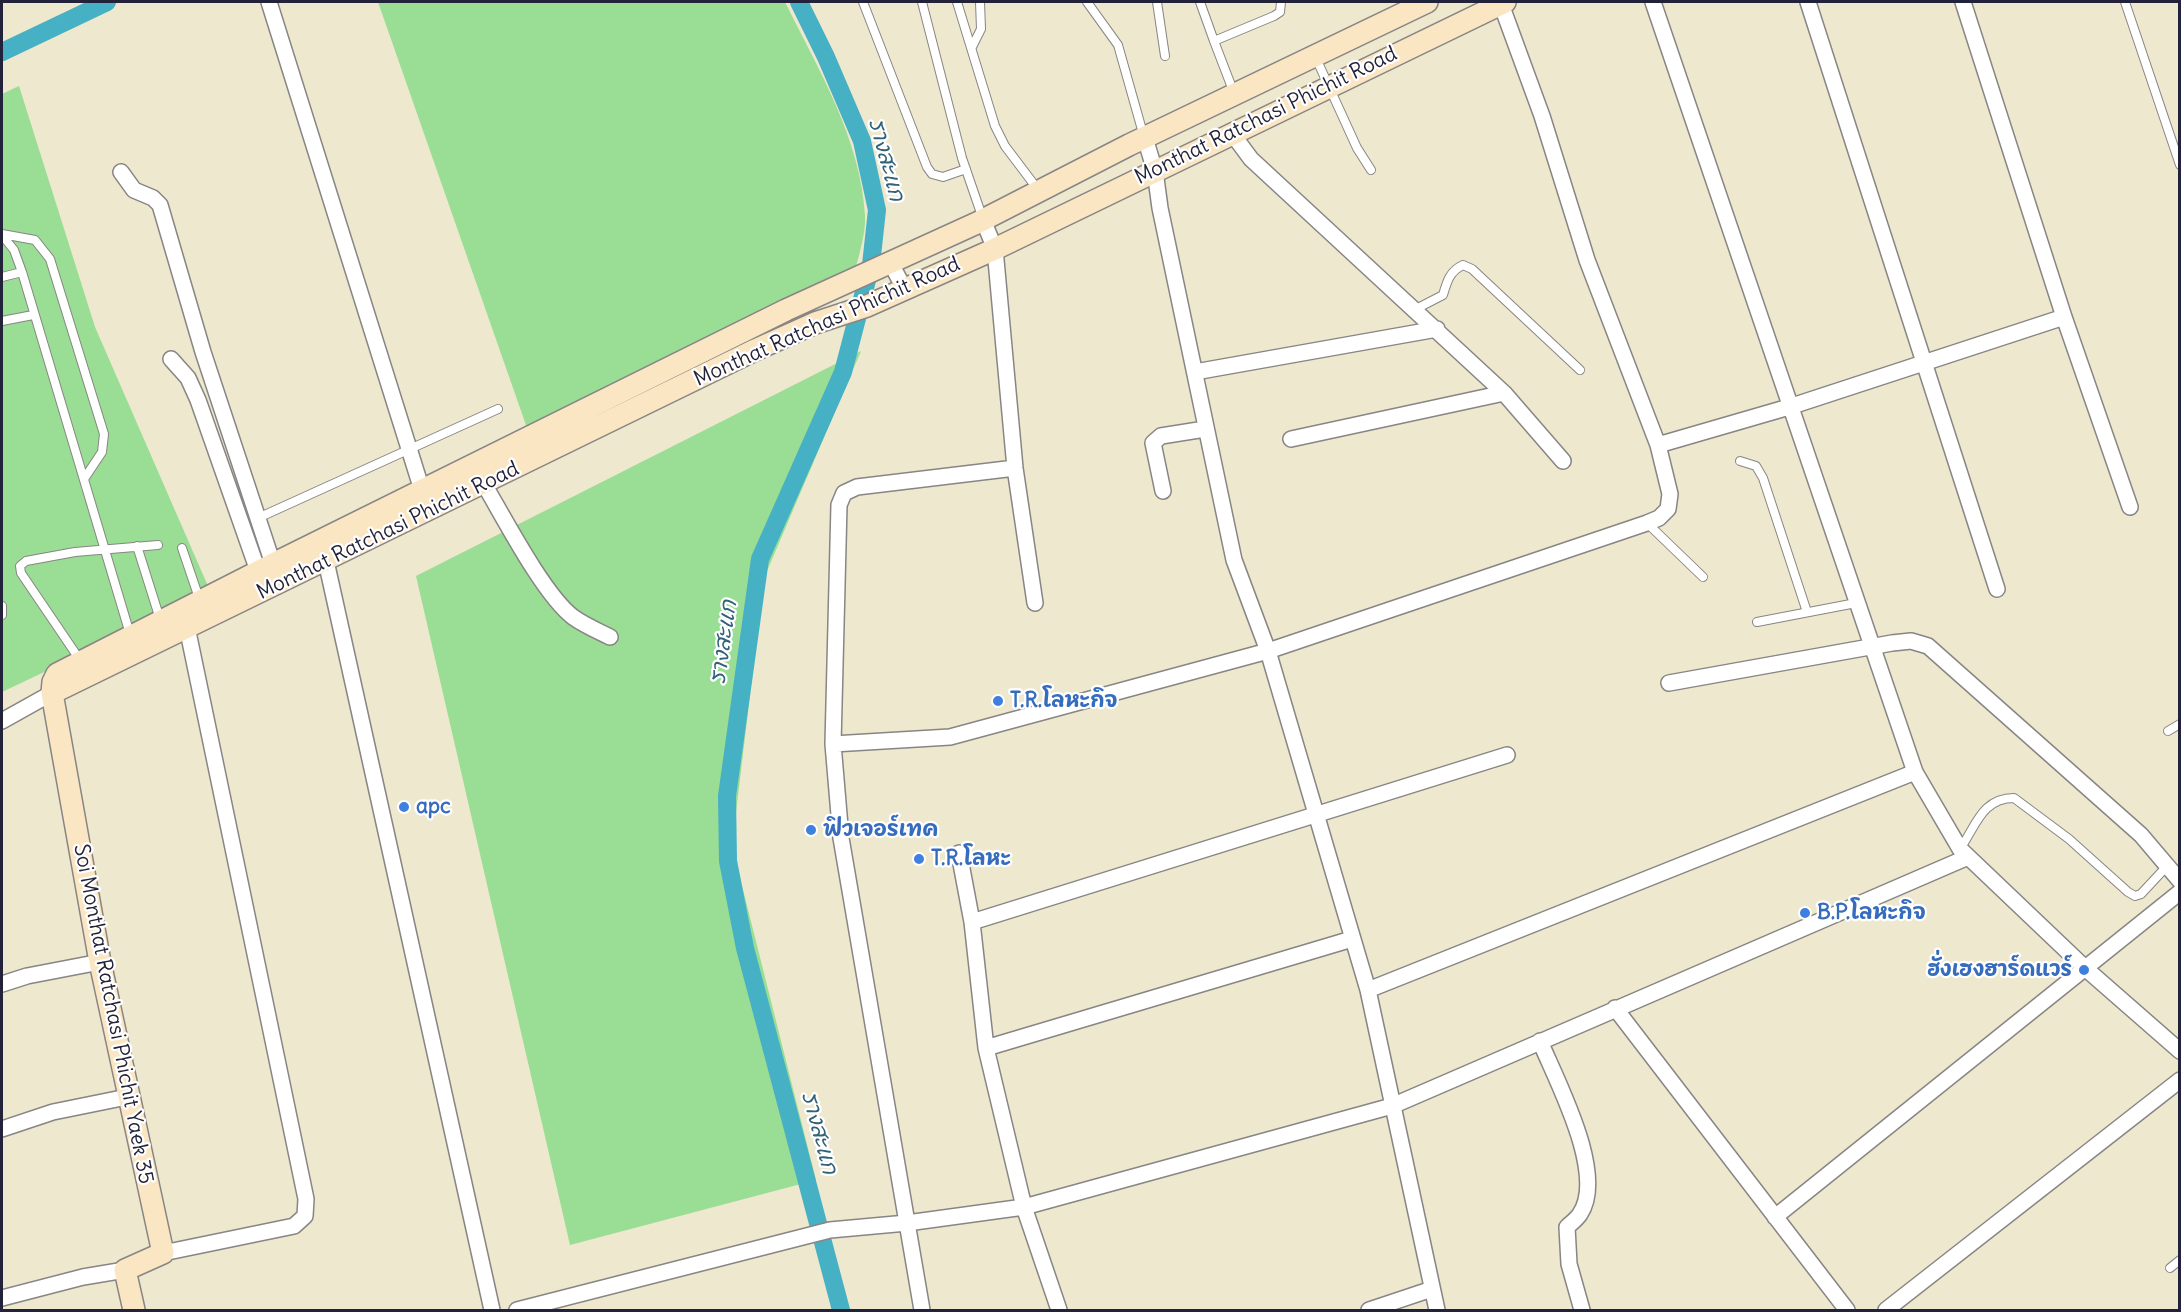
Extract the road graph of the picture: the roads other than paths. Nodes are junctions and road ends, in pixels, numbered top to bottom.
1 (269, 2) edge
2 (863, 2) edge
3 (922, 2) edge
4 (957, 2) edge
5 (980, 2) edge
6 (1087, 2) edge
7 (1157, 2) edge
8 (1200, 2) edge
9 (1281, 2) edge
10 (1426, 2) edge
11 (1653, 2) edge
12 (1808, 2) edge
13 (1963, 2) edge
14 (2125, 2) edge
15 (1503, 3) edge
16 (1214, 41) junction
17 (972, 47) junction
18 (1165, 56) dead end
19 (1314, 56) junction
20 (1329, 85) junction
21 (1235, 94) junction
22 (1231, 132) junction
23 (1145, 138) junction
24 (2180, 165) edge
25 (966, 169) junction
26 (1371, 170) dead end
27 (1155, 171) junction
28 (121, 172) dead end
29 (1040, 192) junction
30 (983, 220) junction
31 (2, 234) edge
32 (995, 249) junction
33 (881, 266) junction
34 (22, 272) junction
35 (2, 277) edge
36 (904, 288) junction
37 (786, 310) junction
38 (1414, 310) junction
39 (33, 315) junction
40 (2064, 317) junction
41 (2, 321) edge
42 (806, 327) junction
43 (1437, 329) junction
44 (171, 358) dead end
45 (1924, 364) junction
46 (1580, 370) dead end
47 (1195, 372) junction
48 (1504, 393) junction
49 (1789, 407) junction
50 (498, 409) dead end
51 (1205, 429) junction
52 (1291, 439) dead end
53 (1658, 445) junction
54 (410, 450) junction
55 (1563, 461) dead end
56 (1740, 461) dead end
57 (1015, 468) junction
58 (84, 479) junction
59 (484, 483) junction
60 (422, 490) junction
61 (1163, 491) dead end
62 (2130, 507) dead end
63 (258, 518) junction
64 (1647, 523) junction
65 (321, 541) junction
66 (158, 545) dead end
67 (137, 546) junction
68 (104, 548) junction
69 (183, 548) dead end
70 (326, 562) junction
71 (265, 567) junction
72 (1703, 577) dead end
73 (1997, 589) dead end
74 (200, 601) junction
75 (1035, 603) dead end
76 (1856, 603) junction
77 (2, 606) edge
78 (1807, 612) junction
79 (2, 615) edge
80 (161, 620) junction
81 (1757, 622) dead end
82 (187, 627) junction
83 (130, 635) junction
84 (610, 637) dead end
85 (1872, 648) junction
86 (1268, 651) junction
87 (80, 660) junction
88 (1669, 683) dead end
89 (52, 693) junction
90 (2, 721) edge
91 (2180, 724) edge
92 (2168, 731) dead end
93 (832, 744) junction
94 (1507, 755) dead end
95 (1915, 772) junction
96 (1317, 814) junction
97 (959, 853) dead end
98 (1964, 853) junction
99 (2168, 865) junction
100 (2180, 881) edge
101 (2180, 892) edge
102 (972, 922) junction
103 (1352, 939) junction
104 (100, 962) junction
105 (2085, 968) junction
106 (2, 984) edge
107 (1368, 990) junction
108 (1616, 1008) junction
109 (1540, 1041) junction
110 (986, 1048) junction
111 (2180, 1051) edge
112 (2180, 1080) edge
113 (127, 1097) junction
114 (1392, 1106) junction
115 (2, 1129) edge
116 (1024, 1207) junction
117 (1775, 1217) junction
118 (907, 1223) junction
119 (162, 1253) junction
120 (2180, 1260) edge
121 (2170, 1268) dead end
122 (125, 1270) junction
123 (1432, 1289) junction
124 (2, 1298) edge
125 (134, 1311) edge
126 (492, 1311) edge
127 (517, 1311) edge
128 (922, 1311) edge
129 (1059, 1311) edge
130 (1369, 1311) edge
131 (1437, 1311) edge
132 (1582, 1311) edge
133 (1847, 1311) edge
134 (1886, 1311) edge

1 - 54 street
2 - 25 lane
3 - 25 lane
4 - 17 lane
5 - 17 lane
6 - 23 lane
7 - 18 lane
8 - 16 lane
9 - 16 lane
10 - 19 street, Monthat Ratchasi Phichit Road
11 - 49 street
12 - 45 street
13 - 40 street
14 - 24 lane
15 - 20 street, Monthat Ratchasi Phichit Road
15 - 53 street
16 - 21 lane
17 - 29 lane
19 - 20 lane
19 - 21 street, Monthat Ratchasi Phichit Road
20 - 22 street, Monthat Ratchasi Phichit Road
20 - 26 lane
21 - 23 street, Monthat Ratchasi Phichit Road
22 - 27 street, Monthat Ratchasi Phichit Road
22 - 38 street
23 - 27 street
23 - 29 street, Monthat Ratchasi Phichit Road
25 - 30 lane
27 - 32 street, Monthat Ratchasi Phichit Road
27 - 47 street
28 - 63 street
29 - 30 street, Monthat Ratchasi Phichit Road
30 - 32 street
30 - 33 street, Monthat Ratchasi Phichit Road
31 - 34 lane
31 - 58 lane
32 - 36 street, Monthat Ratchasi Phichit Road
32 - 57 street
33 - 36 street
33 - 37 street, Monthat Ratchasi Phichit Road
34 - 35 lane
34 - 39 lane
36 - 42 street, Monthat Ratchasi Phichit Road
37 - 42 street
37 - 60 street, Monthat Ratchasi Phichit Road
38 - 43 street
38 - 46 lane
39 - 41 lane
39 - 58 lane
40 - 45 street
40 - 62 street
42 - 59 street, Monthat Ratchasi Phichit Road
43 - 47 street
43 - 48 street
44 - 71 street
45 - 49 street
45 - 73 street
47 - 51 street
48 - 52 street
48 - 55 street
49 - 53 street
49 - 76 street
50 - 54 lane
51 - 61 street
51 - 86 street
53 - 64 street
54 - 60 street
54 - 63 lane
56 - 78 lane
57 - 75 street
57 - 93 street
58 - 68 lane
59 - 70 street, Monthat Ratchasi Phichit Road
59 - 84 street
60 - 65 street, Monthat Ratchasi Phichit Road
63 - 71 street
64 - 72 lane
64 - 86 street
65 - 70 street
65 - 71 street, Monthat Ratchasi Phichit Road
66 - 67 lane
67 - 68 lane
67 - 80 lane
68 - 83 lane
68 - 87 lane
69 - 74 lane
70 - 82 street, Monthat Ratchasi Phichit Road
70 - 126 street
71 - 74 street, Monthat Ratchasi Phichit Road
74 - 80 street, Monthat Ratchasi Phichit Road
76 - 78 lane
76 - 85 street
77 - 79 lane
78 - 81 lane
80 - 83 street, Monthat Ratchasi Phichit Road
82 - 89 street, Monthat Ratchasi Phichit Road
82 - 119 street
83 - 87 street, Monthat Ratchasi Phichit Road
85 - 88 street
85 - 95 street
85 - 99 street
86 - 93 street
86 - 96 street
87 - 89 street, Monthat Ratchasi Phichit Road
89 - 90 street, Monthat Ratchasi Phichit Road
89 - 104 street, Soi Monthat Ratchasi Phichit Yaek 35
91 - 92 lane
93 - 118 street
94 - 96 street
95 - 98 street
95 - 107 street
96 - 102 street
96 - 103 street
97 - 102 street
98 - 99 lane
98 - 105 street
98 - 108 street
99 - 100 street
101 - 105 street
102 - 110 street
103 - 107 street
103 - 110 street
104 - 106 street
104 - 113 street, Soi Monthat Ratchasi Phichit Yaek 35
105 - 111 street
105 - 117 street
107 - 114 street
108 - 109 street
108 - 117 street
109 - 114 street
109 - 132 street
110 - 116 street
112 - 134 street
113 - 115 street
113 - 119 street, Soi Monthat Ratchasi Phichit Yaek 35
114 - 116 street
114 - 123 street
116 - 118 street
116 - 129 street
117 - 133 street
118 - 127 street
118 - 128 street
119 - 122 street
120 - 121 lane
122 - 124 street
122 - 125 street
123 - 130 street
123 - 131 street

